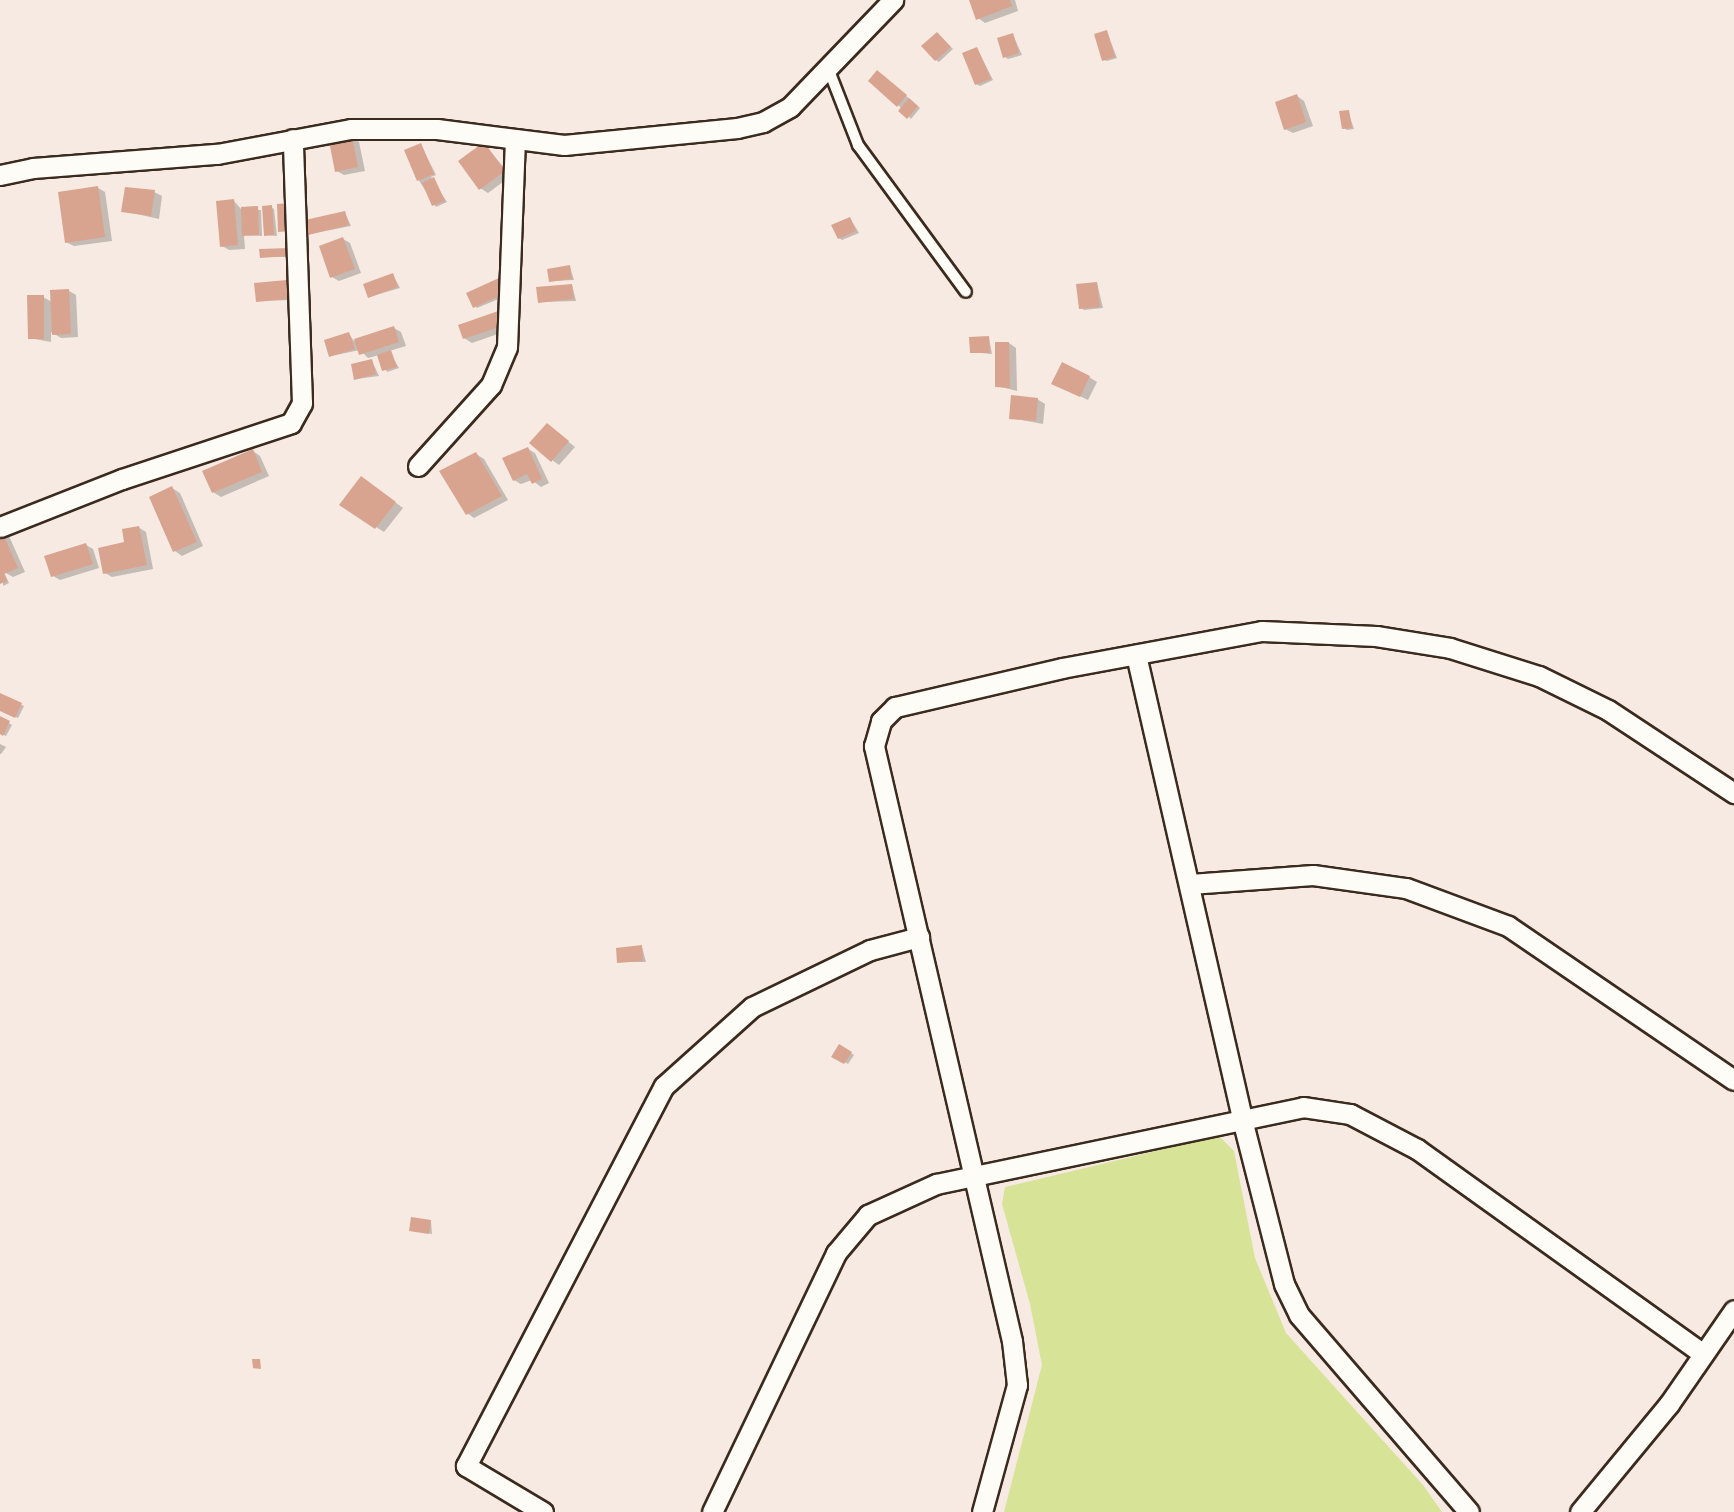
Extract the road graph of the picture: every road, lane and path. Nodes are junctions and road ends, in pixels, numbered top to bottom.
1 (893, 0) edge
2 (828, 68) junction
3 (293, 139) junction
4 (515, 139) junction
5 (0, 175) edge
6 (965, 292) dead end
7 (418, 466) dead end
8 (0, 527) edge
9 (1136, 655) junction
10 (1734, 793) edge
11 (1190, 884) junction
12 (919, 937) junction
13 (1734, 1080) edge
14 (1242, 1119) junction
15 (974, 1175) junction
16 (1734, 1311) edge
17 (1703, 1354) junction
18 (543, 1512) edge
19 (712, 1512) edge
20 (982, 1512) edge
21 (1469, 1512) edge
22 (1580, 1512) edge

1 - 2 street
2 - 4 street
2 - 6 lane
3 - 4 street
3 - 5 street
3 - 8 street
4 - 7 street
9 - 10 street
9 - 11 street
9 - 12 street
11 - 13 street
11 - 14 street
12 - 15 street
12 - 18 street
14 - 15 street
14 - 17 street
14 - 21 street
15 - 19 street
15 - 20 street
16 - 17 street
17 - 22 street

